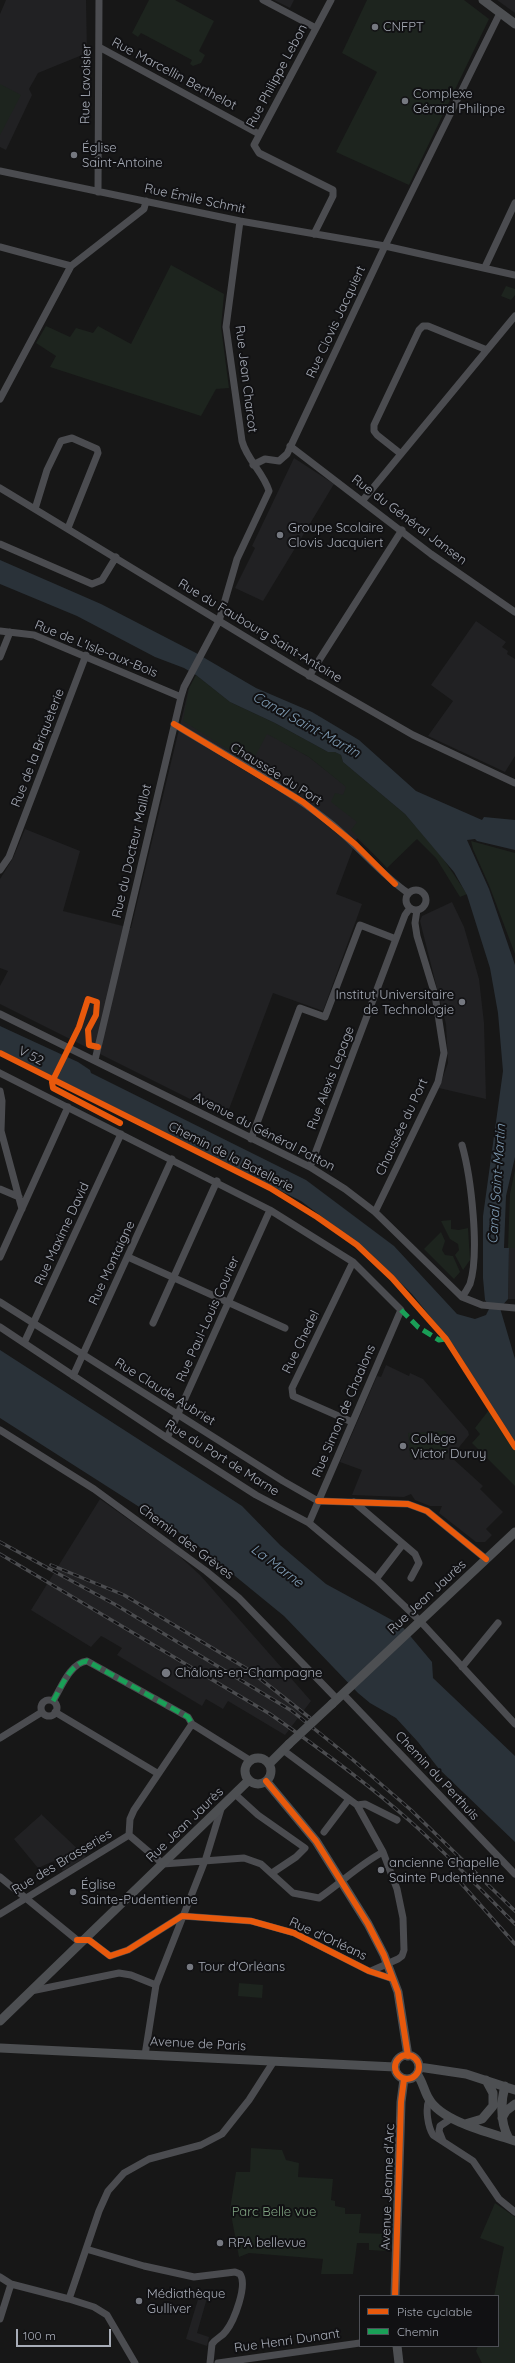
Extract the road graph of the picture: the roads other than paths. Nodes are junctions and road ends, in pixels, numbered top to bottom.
1 (99, 0) edge
2 (263, 0) edge
3 (331, 0) edge
4 (483, 0) edge
5 (500, 13) junction
6 (515, 24) edge
7 (316, 28) junction
8 (99, 47) junction
9 (259, 134) junction
10 (0, 171) edge
11 (98, 192) junction
12 (146, 201) junction
13 (515, 203) edge
14 (240, 221) junction
15 (314, 234) junction
16 (385, 246) junction
17 (0, 247) edge
18 (71, 266) junction
19 (485, 267) junction
20 (515, 275) edge
21 (515, 316) edge
22 (487, 350) junction
23 (3, 386) edge
24 (0, 399) edge
25 (290, 446) junction
26 (401, 454) junction
27 (253, 465) junction
28 (0, 488) edge
29 (364, 500) junction
30 (36, 509) junction
31 (68, 528) junction
32 (402, 530) junction
33 (0, 544) edge
34 (116, 557) junction
35 (515, 612) edge
36 (219, 621) junction
37 (0, 631) edge
38 (10, 632) junction
39 (86, 655) junction
40 (0, 657) edge
41 (309, 676) junction
42 (180, 697) junction
43 (174, 724) junction
44 (515, 783) edge
45 (0, 870) edge
46 (408, 893) junction
47 (413, 909) junction
48 (396, 939) junction
49 (0, 1014) edge
50 (95, 1060) junction
51 (0, 1073) edge
52 (0, 1091) edge
53 (68, 1107) junction
54 (121, 1134) junction
55 (251, 1139) junction
56 (462, 1145) dead end
57 (172, 1159) junction
58 (310, 1167) junction
59 (217, 1181) junction
60 (0, 1189) edge
61 (19, 1197) junction
62 (22, 1209) junction
63 (270, 1210) junction
64 (375, 1212) junction
65 (1, 1254) edge
66 (128, 1257) junction
67 (352, 1262) junction
68 (174, 1278) junction
69 (462, 1297) junction
70 (0, 1302) edge
71 (228, 1303) junction
72 (512, 1308) edge
73 (34, 1323) junction
74 (153, 1323) dead end
75 (0, 1327) edge
76 (285, 1328) dead end
77 (24, 1344) junction
78 (83, 1354) junction
79 (73, 1376) junction
80 (178, 1415) junction
81 (352, 1422) junction
82 (0, 1430) edge
83 (167, 1438) junction
84 (318, 1501) junction
85 (354, 1502) junction
86 (309, 1523) junction
87 (515, 1532) edge
88 (403, 1544) junction
89 (486, 1560) junction
90 (411, 1578) dead end
91 (376, 1579) junction
92 (418, 1623) junction
93 (498, 1623) dead end
94 (462, 1667) junction
95 (340, 1697) junction
96 (53, 1702) junction
97 (42, 1712) junction
98 (55, 1712) junction
99 (192, 1724) junction
100 (515, 1724) edge
101 (0, 1738) edge
102 (286, 1747) junction
103 (250, 1761) junction
104 (269, 1764) junction
105 (157, 1773) junction
106 (249, 1780) junction
107 (266, 1781) junction
108 (236, 1795) junction
109 (349, 1799) junction
110 (357, 1805) junction
111 (221, 1809) junction
112 (397, 1820) dead end
113 (324, 1832) dead end
114 (129, 1836) junction
115 (383, 1852) junction
116 (205, 1861) junction
117 (163, 1864) junction
118 (272, 1873) junction
119 (515, 1874) edge
120 (0, 1877) edge
121 (343, 1882) junction
122 (26, 1898) junction
123 (0, 1914) edge
124 (182, 1916) junction
125 (80, 1940) junction
126 (387, 1965) junction
127 (370, 1972) junction
128 (393, 1980) junction
129 (156, 1985) junction
130 (31, 1991) junction
131 (0, 2021) edge
132 (0, 2048) edge
133 (145, 2055) junction
134 (408, 2056) junction
135 (274, 2061) junction
136 (395, 2067) junction
137 (418, 2070) junction
138 (404, 2079) junction
139 (486, 2080) junction
140 (505, 2086) junction
141 (515, 2090) edge
142 (429, 2100) junction
143 (515, 2104) edge
144 (452, 2118) junction
145 (502, 2118) junction
146 (465, 2124) junction
147 (512, 2140) edge
148 (443, 2142) junction
149 (515, 2212) edge
150 (86, 2249) junction
151 (0, 2277) edge
152 (11, 2284) junction
153 (395, 2295) edge
154 (69, 2299) junction
155 (0, 2319) edge
156 (359, 2343) edge
157 (397, 2347) edge
158 (272, 2359) edge
159 (135, 2363) edge
160 (210, 2363) edge
161 (218, 2363) edge
162 (399, 2363) edge

1 - 8 street, Rue Lavoisier
2 - 7 street
3 - 7 street, Rue Philippe Lebon
4 - 5 main road
5 - 6 main road
5 - 16 street, Rue Clovis Jacquiert
7 - 9 street, Rue Philippe Lebon
8 - 9 street, Rue Marcellin Berthelot
8 - 11 street, Rue Lavoisier
9 - 15 street, Rue Philippe Lebon
10 - 11 street, Rue Émile Schmit
11 - 12 street, Rue Émile Schmit
12 - 14 street, Rue Émile Schmit
12 - 18 street
13 - 19 street
14 - 15 street, Rue Émile Schmit
14 - 27 street, Rue Jean Charcot
15 - 16 street, Rue Émile Schmit
16 - 19 street, Rue Émile Schmit
16 - 25 street, Rue Clovis Jacquiert
17 - 18 street
18 - 23 street
19 - 20 street, Rue Émile Schmit
21 - 22 street
22 - 26 street
22 - 26 street
23 - 24 street
25 - 27 street, Rue Clovis Jacquiert
25 - 29 street, Rue du Général Jansen
26 - 29 street
27 - 36 street
28 - 30 street, Rue du Faubourg Saint-Antoine
29 - 32 street, Rue du Général Jansen
30 - 31 street, Rue du Faubourg Saint-Antoine
30 - 31 street
31 - 34 street, Rue du Faubourg Saint-Antoine
32 - 35 street, Rue du Général Jansen
32 - 41 street
33 - 34 street
34 - 36 street, Rue du Faubourg Saint-Antoine
36 - 41 street, Rue du Faubourg Saint-Antoine
36 - 42 street, Rue du Docteur Maillot
37 - 38 street, Rue de L'Isle-aux-Bois
38 - 39 street, Rue de L'Isle-aux-Bois
38 - 40 street
39 - 42 street, Rue de L'Isle-aux-Bois
39 - 45 street, Rue de la Briquèterie
41 - 44 street, Rue du Faubourg Saint-Antoine
42 - 43 street, Rue du Docteur Maillot
43 - 46 street, Chaussée du Port
43 - 50 street, Rue du Docteur Maillot
46 - 47 street
46 - 47 street
47 - 48 street, Rue Alexis Lepage
47 - 64 street, Chaussée du Port
48 - 55 street
48 - 58 street, Rue Alexis Lepage
49 - 50 street, Avenue du Général Patton
50 - 55 street, Avenue du Général Patton
51 - 53 street
52 - 61 street
53 - 54 street
53 - 62 street
54 - 57 street
54 - 73 street, Rue Maxime David
55 - 58 street, Avenue du Général Patton
56 - 69 street
57 - 59 street
57 - 66 street, Rue Montaigne
58 - 64 street, Avenue du Général Patton
59 - 63 street
59 - 68 street
60 - 61 street
61 - 62 street
62 - 65 street
63 - 67 street
63 - 71 street, Rue Paul-Louis Courier
64 - 69 street, Avenue du Général Patton
66 - 68 street
66 - 78 street, Rue Montaigne
67 - 81 street, Rue Simon de Chaalons
67 - 81 street, Rue Chedel
68 - 71 street
68 - 74 street
69 - 72 street, Avenue du Général Patton
70 - 73 street, Rue Claude Aubriet
71 - 76 street
71 - 80 street, Rue Paul-Louis Courier
73 - 77 street, Rue Maxime David
73 - 78 street, Rue Claude Aubriet
75 - 77 street, Rue du Port de Marne
77 - 79 street, Rue du Port de Marne
78 - 79 street, Rue Montaigne
78 - 80 street, Rue Claude Aubriet
79 - 83 street, Rue du Port de Marne
80 - 83 street, Rue Paul-Louis Courier
80 - 84 street, Rue Claude Aubriet
81 - 84 street, Rue Simon de Chaalons
82 - 95 street, Chemin des Grèves
83 - 86 street, Rue du Port de Marne
84 - 85 street
84 - 86 street, Rue Simon de Chaalons
85 - 88 street
85 - 89 street
86 - 91 street, Rue du Port de Marne
87 - 89 main road, Rue Jean Jaurès
88 - 90 street
88 - 91 street
89 - 92 main road, Rue Jean Jaurès
91 - 92 street, Rue du Port de Marne
92 - 94 street, Rue du Port de Marne
92 - 95 main road, Rue Jean Jaurès
93 - 94 street
94 - 100 street, Rue du Port de Marne
95 - 102 main road, Rue Jean Jaurès, bridge
95 - 119 street, Chemin du Perthuis
96 - 97 street
96 - 98 street
96 - 99 street
97 - 98 street
97 - 101 street
98 - 105 street
99 - 103 street
99 - 105 street, Rue des Brasseries
102 - 104 main road, Rue Jean Jaurès
102 - 109 street
103 - 104 main road
103 - 106 main road
104 - 107 main road
105 - 114 street, Rue des Brasseries
106 - 107 main road
106 - 108 main road, Rue Jean Jaurès
107 - 121 main road
108 - 111 main road, Rue Jean Jaurès
108 - 118 street
109 - 110 street
109 - 113 street
110 - 112 street
110 - 115 street
111 - 116 street
111 - 117 main road, Rue Jean Jaurès
114 - 117 street
114 - 122 street, Rue des Brasseries
115 - 121 street
115 - 126 street, Rue d'Orléans
116 - 117 street
116 - 118 street
116 - 124 street
117 - 125 main road, Rue Jean Jaurès
118 - 121 street
120 - 122 street
121 - 126 main road
122 - 123 street, Rue des Brasseries
122 - 125 street
124 - 125 street
124 - 127 street, Rue d'Orléans
124 - 129 street
125 - 130 main road, Rue Jean Jaurès
126 - 127 street, Rue d'Orléans
126 - 128 main road
127 - 128 street, Rue d'Orléans
128 - 134 main road
129 - 130 street
129 - 133 street
130 - 131 main road, Rue Jean Jaurès
132 - 133 main road, Avenue de Paris
133 - 135 main road, Avenue de Paris
134 - 136 main road
134 - 137 main road
135 - 136 main road, Avenue de Paris
135 - 150 street
136 - 138 main road
137 - 138 main road
137 - 139 main road
137 - 142 main road
138 - 153 main road, Avenue Jeanne d'Arc
139 - 140 main road
139 - 146 main road
140 - 141 main road
140 - 145 main road
142 - 144 main road
142 - 148 street
143 - 145 main road
144 - 146 main road
144 - 148 street
145 - 147 main road
146 - 147 main road
148 - 149 street
150 - 154 street
150 - 160 street
151 - 152 street
152 - 154 street
152 - 155 street
154 - 159 street
156 - 158 street, Rue Henri Dunant
157 - 162 main road
158 - 161 street, Rue Henri Dunant

